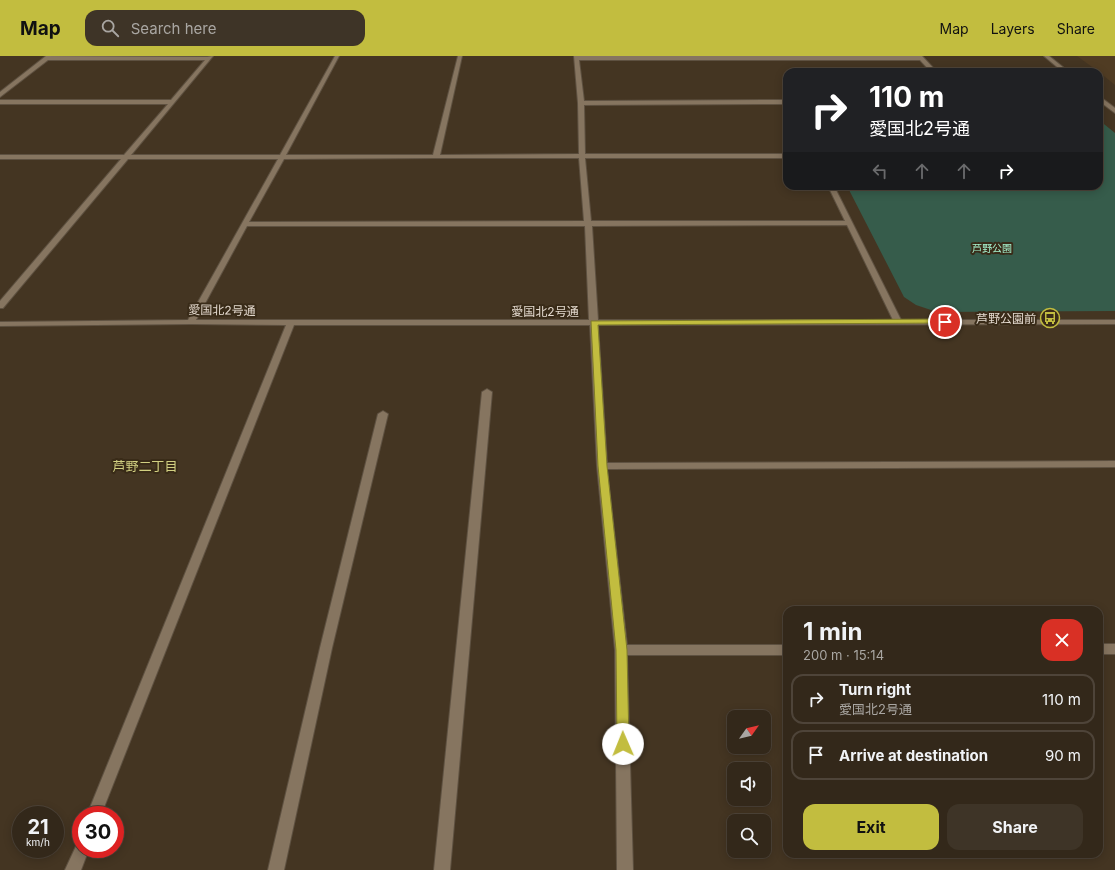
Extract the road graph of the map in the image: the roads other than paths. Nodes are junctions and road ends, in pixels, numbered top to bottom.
1 (337, 56) edge
2 (460, 56) edge
3 (1046, 56) edge
4 (48, 57) edge
5 (210, 57) edge
6 (576, 57) edge
7 (920, 57) edge
8 (930, 68) edge
9 (1061, 68) edge
10 (0, 95) edge
11 (0, 102) edge
12 (171, 102) junction
13 (783, 102) edge
14 (1103, 102) edge
15 (582, 103) junction
16 (1115, 111) edge
17 (582, 156) junction
18 (783, 156) edge
19 (0, 157) edge
20 (125, 157) junction
21 (282, 157) junction
22 (436, 157) junction
23 (833, 190) edge
24 (849, 223) junction
25 (244, 224) junction
26 (588, 224) junction
27 (0, 306) edge
28 (191, 322) junction
29 (898, 322) junction
30 (1115, 322) edge
31 (291, 323) junction
32 (594, 323) junction
33 (0, 324) edge
34 (487, 392) dead end
35 (383, 414) dead end
36 (1115, 464) edge
37 (602, 466) junction
38 (1103, 649) edge
39 (1115, 649) edge
40 (621, 650) junction
41 (783, 650) edge
42 (98, 806) edge
43 (78, 858) edge
44 (73, 870) edge
45 (276, 870) edge
46 (442, 870) edge
47 (625, 870) edge

1 - 21 street
2 - 22 street
3 - 9 street
4 - 5 street
4 - 10 street
5 - 12 street
6 - 7 street
6 - 15 street
7 - 8 street
11 - 12 street
12 - 20 street
13 - 15 street
14 - 16 street
15 - 17 street
17 - 18 street
17 - 22 street
17 - 26 street
19 - 20 street
20 - 21 street
20 - 27 street
21 - 22 street
21 - 25 street
23 - 24 street
24 - 26 street
24 - 29 street
25 - 26 street
25 - 28 street
26 - 32 street
28 - 31 street, 愛国北2号通
28 - 33 street, 愛国北2号通
29 - 30 street, 愛国北2号通
29 - 32 street, 愛国北2号通
31 - 32 street, 愛国北2号通
31 - 42 street
32 - 37 street
34 - 46 street
35 - 45 street
36 - 37 street
37 - 40 street
38 - 39 street
40 - 41 street
40 - 47 street
43 - 44 street

